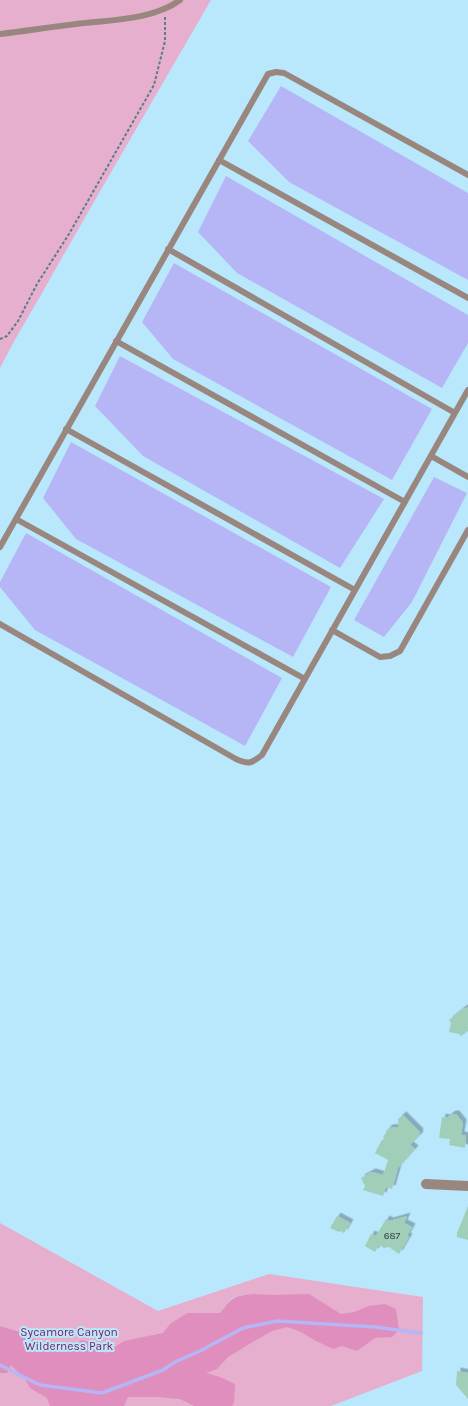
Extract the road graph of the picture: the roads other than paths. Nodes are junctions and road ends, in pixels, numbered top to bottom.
1 (180, 0) edge
2 (0, 34) edge
3 (219, 160) junction
4 (468, 175) edge
5 (168, 249) junction
6 (468, 298) edge
7 (116, 341) junction
8 (468, 390) edge
9 (455, 413) junction
10 (66, 429) junction
11 (430, 456) junction
12 (468, 477) edge
13 (405, 502) junction
14 (16, 519) junction
15 (468, 530) edge
16 (0, 546) edge
17 (355, 590) junction
18 (0, 624) edge
19 (332, 630) junction
20 (305, 679) junction
21 (426, 1184) dead end
22 (468, 1186) edge

1 - 2 lane
3 - 4 lane
3 - 5 lane
3 - 6 lane
5 - 7 lane
5 - 9 lane
7 - 10 lane
7 - 13 lane
8 - 9 lane
9 - 11 lane
10 - 14 lane
10 - 17 lane
11 - 12 lane
11 - 13 lane
13 - 17 lane
14 - 16 lane
14 - 20 lane
15 - 19 lane
17 - 19 lane
18 - 20 lane
19 - 20 lane
21 - 22 street

